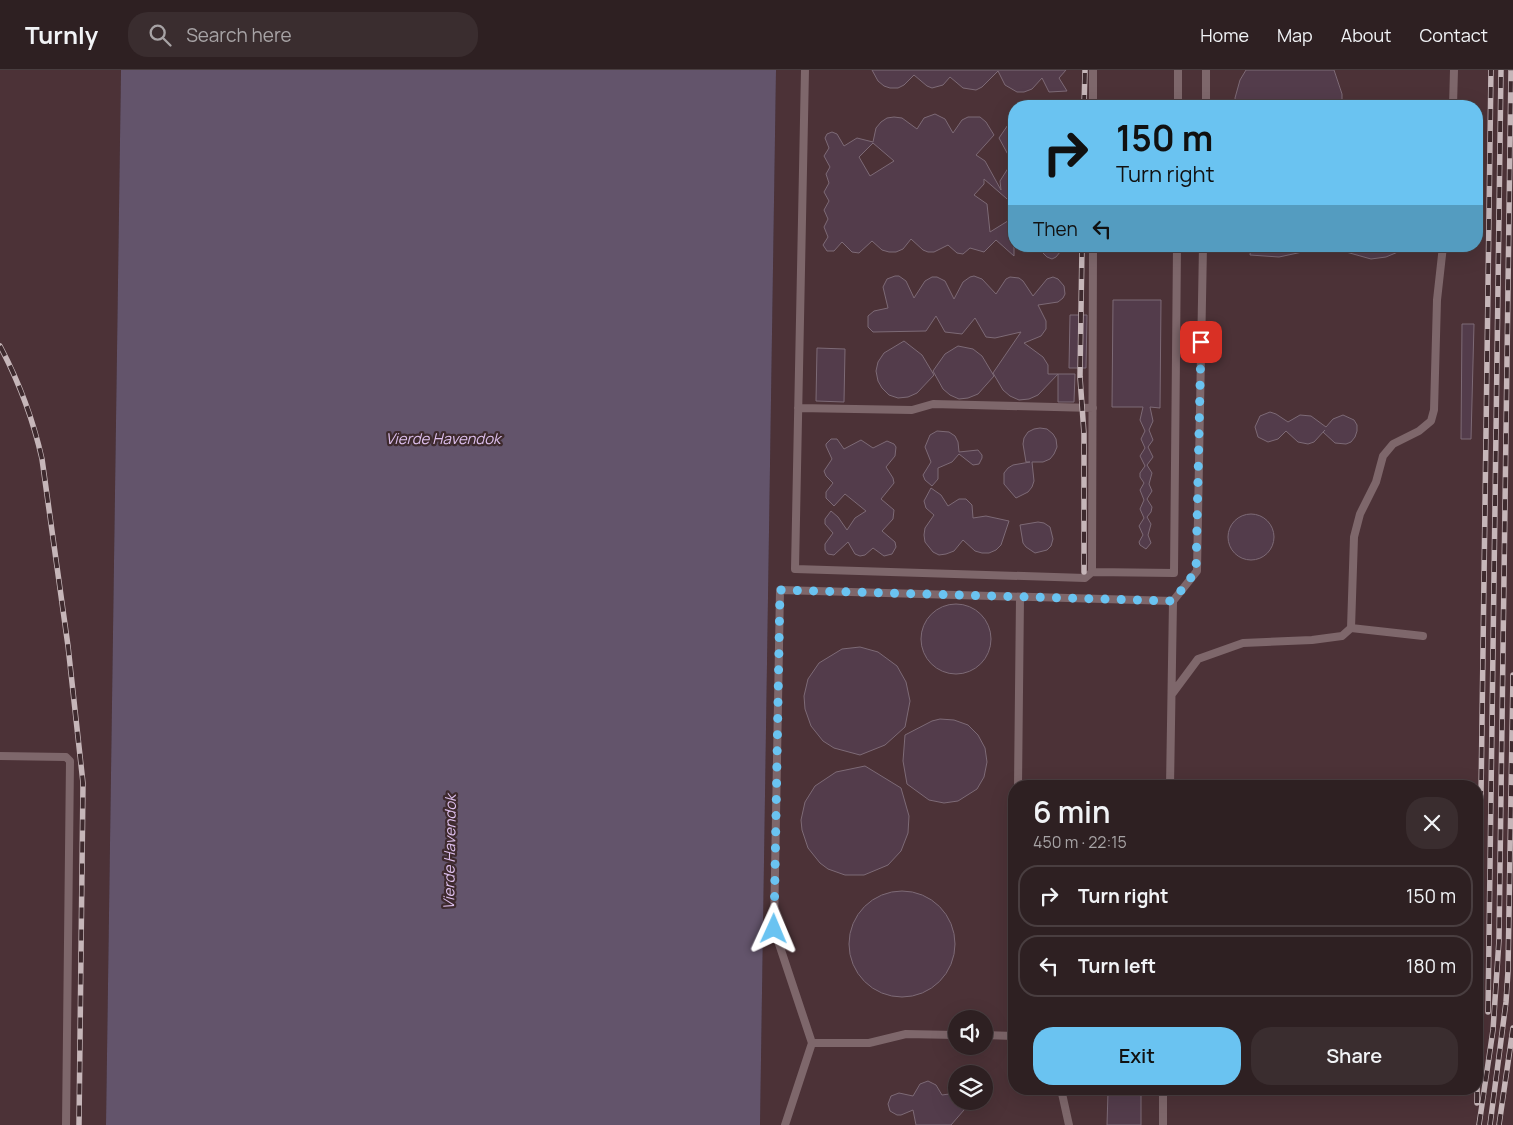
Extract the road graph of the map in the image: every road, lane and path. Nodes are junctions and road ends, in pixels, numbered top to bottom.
1 (805, 70) edge
2 (1093, 70) edge
3 (1178, 70) edge
4 (1206, 70) edge
5 (1454, 70) edge
6 (1093, 100) edge
7 (1178, 100) edge
8 (1206, 100) edge
9 (1454, 100) edge
10 (1093, 252) edge
11 (1177, 252) edge
12 (1203, 252) edge
13 (1442, 252) edge
14 (798, 408) junction
15 (1092, 408) junction
16 (1092, 572) junction
17 (1020, 597) junction
18 (1173, 601) junction
19 (1351, 628) junction
20 (1423, 636) dead end
21 (1172, 694) junction
22 (0, 756) edge
23 (1018, 780) edge
24 (1170, 780) edge
25 (948, 1035) edge
26 (993, 1035) edge
27 (1008, 1036) edge
28 (812, 1044) junction
29 (1062, 1095) edge
30 (1163, 1095) edge
31 (66, 1125) edge
32 (785, 1125) edge
33 (1069, 1125) edge
34 (1163, 1125) edge

1 - 14 lane
2 - 6 lane
3 - 7 lane
4 - 8 lane
5 - 9 lane
10 - 15 lane
11 - 16 lane
12 - 18 lane
13 - 19 lane
14 - 15 lane
14 - 16 lane
15 - 16 lane
17 - 18 lane
17 - 23 lane
17 - 28 lane
18 - 21 lane
19 - 20 lane
19 - 21 lane
21 - 24 lane
22 - 31 lane
25 - 28 lane
26 - 27 lane
28 - 32 lane
29 - 33 lane
30 - 34 lane

